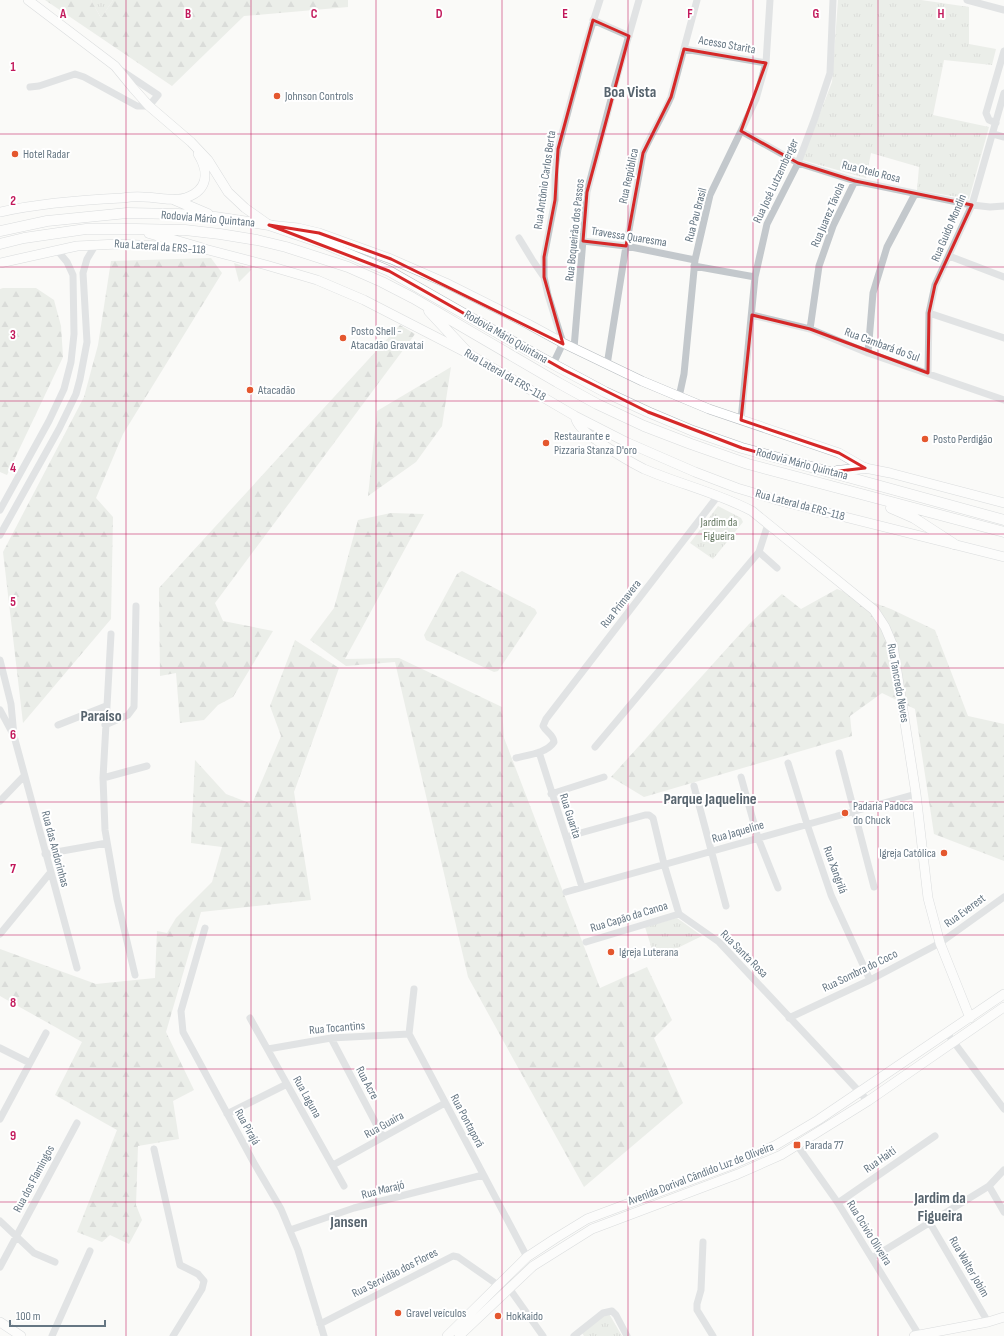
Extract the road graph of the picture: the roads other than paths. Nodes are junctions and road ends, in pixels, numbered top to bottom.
1 (28, 0) edge
2 (600, 0) edge
3 (639, 0) edge
4 (697, 0) edge
5 (770, 0) edge
6 (833, 0) edge
7 (967, 0) edge
8 (1004, 10) edge
9 (593, 20) junction
10 (629, 36) junction
11 (684, 49) junction
12 (1004, 51) edge
13 (766, 63) junction
14 (115, 66) junction
15 (30, 87) dead end
16 (1004, 93) edge
17 (149, 106) junction
18 (996, 123) junction
19 (741, 131) junction
20 (993, 134) junction
21 (1004, 137) edge
22 (191, 142) junction
23 (798, 163) junction
24 (855, 181) junction
25 (915, 194) junction
26 (175, 200) junction
27 (972, 205) junction
28 (1004, 206) edge
29 (0, 212) edge
30 (215, 217) junction
31 (269, 225) junction
32 (136, 229) junction
33 (0, 231) edge
34 (519, 238) dead end
35 (583, 241) junction
36 (0, 244) edge
37 (96, 244) junction
38 (626, 246) junction
39 (202, 248) junction
40 (57, 250) junction
41 (949, 256) junction
42 (0, 263) edge
43 (695, 263) junction
44 (544, 277) junction
45 (755, 277) junction
46 (1004, 277) edge
47 (420, 302) junction
48 (930, 313) junction
49 (752, 315) junction
50 (810, 329) junction
51 (1004, 338) edge
52 (563, 343) junction
53 (574, 348) junction
54 (868, 353) junction
55 (469, 354) junction
56 (553, 364) junction
57 (607, 365) junction
58 (928, 373) junction
59 (679, 396) junction
60 (1004, 400) edge
61 (575, 416) junction
62 (741, 420) junction
63 (626, 442) junction
64 (622, 457) junction
65 (865, 468) junction
66 (831, 472) junction
67 (868, 496) junction
68 (717, 497) junction
69 (1004, 503) edge
70 (0, 510) edge
71 (1004, 520) edge
72 (768, 524) junction
73 (1004, 532) edge
74 (0, 535) edge
75 (954, 544) junction
76 (759, 552) junction
77 (1004, 557) edge
78 (777, 568) dead end
79 (136, 606) dead end
80 (111, 634) dead end
81 (0, 660) edge
82 (106, 706) junction
83 (0, 710) edge
84 (58, 725) dead end
85 (105, 725) junction
86 (14, 736) junction
87 (595, 747) dead end
88 (539, 752) junction
89 (839, 753) dead end
90 (516, 758) dead end
91 (788, 763) dead end
92 (147, 766) dead end
93 (24, 776) junction
94 (604, 777) dead end
95 (741, 777) dead end
96 (102, 778) junction
97 (694, 786) dead end
98 (551, 794) junction
99 (916, 794) junction
100 (0, 801) edge
101 (854, 811) junction
102 (807, 824) junction
103 (566, 837) junction
104 (758, 838) junction
105 (107, 843) junction
106 (711, 851) junction
107 (45, 854) junction
108 (664, 864) junction
109 (50, 873) junction
110 (582, 887) junction
111 (874, 887) dead end
112 (778, 888) dead end
113 (566, 892) dead end
114 (1004, 897) edge
115 (726, 906) dead end
116 (679, 914) junction
117 (205, 928) dead end
118 (0, 934) edge
119 (586, 942) dead end
120 (940, 943) junction
121 (77, 968) dead end
122 (135, 975) dead end
123 (870, 980) junction
124 (414, 989) dead end
125 (1004, 994) edge
126 (1004, 1006) edge
127 (250, 1018) dead end
128 (789, 1018) junction
129 (970, 1018) junction
130 (46, 1033) dead end
131 (947, 1033) junction
132 (409, 1034) junction
133 (331, 1038) junction
134 (954, 1042) junction
135 (0, 1048) edge
136 (268, 1049) junction
137 (30, 1063) junction
138 (287, 1084) junction
139 (859, 1092) junction
140 (868, 1101) junction
141 (445, 1103) junction
142 (1004, 1109) edge
143 (227, 1114) junction
144 (0, 1119) edge
145 (77, 1123) dead end
146 (935, 1136) dead end
147 (383, 1137) junction
148 (797, 1145) junction
149 (154, 1149) dead end
150 (333, 1165) junction
151 (1004, 1170) edge
152 (482, 1175) junction
153 (344, 1186) dead end
154 (989, 1186) junction
155 (838, 1203) junction
156 (1004, 1212) edge
157 (0, 1221) edge
158 (930, 1223) junction
159 (290, 1230) junction
160 (16, 1237) junction
161 (703, 1242) dead end
162 (90, 1251) dead end
163 (527, 1257) junction
164 (872, 1258) junction
165 (55, 1262) dead end
166 (0, 1267) edge
167 (498, 1285) junction
168 (509, 1288) junction
169 (1004, 1317) edge
170 (0, 1322) edge
171 (988, 1322) junction
172 (320, 1324) junction
173 (916, 1335) edge
174 (21, 1336) edge
175 (52, 1336) edge
176 (174, 1336) edge
177 (324, 1336) edge
178 (447, 1336) edge
179 (459, 1336) edge
180 (543, 1336) edge
181 (574, 1336) edge
182 (627, 1336) edge
183 (713, 1336) edge

1 - 14 main road
2 - 9 street, Rua Antônio Carlos Berta
3 - 10 street, Rua Boqueirão dos Passos
4 - 11 street, Rua República
5 - 13 street, Rua Pau Brasil
6 - 23 street, Rua José Lutzemberger
7 - 8 street
9 - 10 street
9 - 44 street, Rua Antônio Carlos Berta
10 - 35 street, Rua Boqueirão dos Passos
11 - 13 street, Acesso Starita
11 - 38 street, Rua República
12 - 18 street
13 - 19 street, Rua Pau Brasil
14 - 17 main road
14 - 17 street
15 - 17 street
16 - 18 street, Rua Guido Mondin
17 - 22 main road
18 - 20 street, Rua Guido Mondin
19 - 23 street, Rua Otelo Rosa
19 - 43 street, Rua Pau Brasil
20 - 21 street
20 - 27 street, Rua Guido Mondin
22 - 26 main road
22 - 31 main road
23 - 24 street, Rua Otelo Rosa
23 - 45 street, Rua José Lutzemberger
24 - 25 street, Rua Otelo Rosa
24 - 50 street, Rua Juarez Távola
25 - 27 street, Rua Otelo Rosa
25 - 54 street
26 - 29 main road
26 - 30 highway
27 - 28 street, Rua Otelo Rosa
27 - 41 street, Rua Guido Mondin
30 - 31 highway, Rodovia Mário Quintana
30 - 33 highway, Rodovia Mário Quintana
31 - 52 main road
31 - 56 highway, Rodovia Mário Quintana
32 - 36 highway, Rodovia Mário Quintana
32 - 39 highway
32 - 47 highway, Rodovia Mário Quintana
34 - 44 street
35 - 38 street, Travessa Quaresma
35 - 53 street, Rua Boqueirão dos Passos
37 - 39 main road, Rua Lateral da ERS-118
37 - 40 main road, Rua Lateral da ERS-118
37 - 74 street
38 - 43 street, Travessa Quaresma
38 - 57 street, Rua República
39 - 55 main road, Rua Lateral da ERS-118
40 - 42 main road, Rua Lateral da ERS-118
40 - 70 street
41 - 46 street
41 - 48 street, Rua Guido Mondin
43 - 45 street, Travessa Quaresma
43 - 59 street, Rua Pau Brasil
44 - 52 street, Rua Antônio Carlos Berta
45 - 49 street, Rua José Lutzemberger
47 - 55 highway
47 - 67 highway, Rodovia Mário Quintana
48 - 51 street
48 - 58 street, Rua Guido Mondin
49 - 50 street, Rua Cambará do Sul
49 - 62 street, Rua José Lutzemberger
50 - 54 street, Rua Cambará do Sul
52 - 53 main road
52 - 56 street
53 - 57 main road
54 - 58 street, Rua Cambará do Sul
55 - 61 main road, Rua Lateral da ERS-118
56 - 66 highway, Rodovia Mário Quintana
57 - 59 main road
58 - 60 street, Rua Cambará do Sul
59 - 62 main road
61 - 63 main road, Rua Lateral da ERS-118
61 - 64 main road, Rua Tancredo Neves
62 - 65 main road
63 - 64 main road
63 - 75 main road, Rua Lateral da ERS-118
64 - 68 main road, Rua Tancredo Neves
65 - 66 highway
65 - 69 main road
66 - 71 highway, Rodovia Mário Quintana
67 - 73 highway, Rodovia Mário Quintana
67 - 75 highway
68 - 72 main road, Rua Tancredo Neves
68 - 88 street, Rua Primavera
72 - 76 street
72 - 99 main road, Rua Tancredo Neves
75 - 77 main road, Rua Lateral da ERS-118
76 - 78 street
76 - 87 street
79 - 85 street
80 - 82 street
81 - 86 street
82 - 84 street
82 - 85 street
83 - 86 street
85 - 96 street
86 - 93 street, Rua das Andorinhas
88 - 90 street
88 - 98 street, Rua Guarita
89 - 101 street
91 - 102 street, Rua Xangrilá
92 - 96 street
93 - 100 street
93 - 107 street, Rua das Andorinhas
94 - 98 street
95 - 104 street
96 - 105 street
97 - 106 street
98 - 103 street, Rua Guarita
99 - 101 street, Rua Jaqueline
99 - 120 main road, Rua Tancredo Neves
101 - 102 street, Rua Jaqueline
101 - 111 street
102 - 104 street, Rua Jaqueline
102 - 123 street, Rua Xangrilá
103 - 108 street
103 - 110 street, Rua Guarita
104 - 106 street, Rua Jaqueline
104 - 112 street
105 - 107 street
105 - 122 street
106 - 108 street, Rua Jaqueline
106 - 115 street
107 - 109 street, Rua das Andorinhas
108 - 110 street, Rua Jaqueline
108 - 116 street
109 - 118 street
109 - 121 street, Rua das Andorinhas
110 - 113 street, Rua Jaqueline
114 - 120 street, Rua Everest
116 - 119 street, Rua Capão da Canoa
116 - 128 street, Rua Santa Rosa
117 - 143 street, Rua Pirajá
120 - 123 street, Rua Sombra do Coco
120 - 129 main road, Rua Tancredo Neves
123 - 128 street, Rua Sombra do Coco
124 - 132 street
125 - 129 main road, Avenida Dorival Cândido Luz de Oliveira
126 - 134 main road, Avenida Dorival Cândido Luz de Oliveira
127 - 136 street, Rua Laguna
128 - 139 street, Rua Santa Rosa
129 - 131 main road, Avenida Dorival Cândido Luz de Oliveira
130 - 137 street
131 - 134 street
131 - 139 main road, Avenida Dorival Cândido Luz de Oliveira
132 - 133 street, Rua Tocantins
132 - 141 street, Rua Pontaporã
133 - 136 street, Rua Tocantins
133 - 147 street, Rua Acre
134 - 140 main road, Avenida Dorival Cândido Luz de Oliveira
134 - 142 street
135 - 137 street
136 - 138 street, Rua Laguna
137 - 144 street
138 - 143 street
138 - 150 street, Rua Laguna
139 - 140 street, Rua Santa Rosa
139 - 163 main road, Avenida Dorival Cândido Luz de Oliveira
140 - 148 main road, Avenida Dorival Cândido Luz de Oliveira
141 - 147 street, Rua Guaíra
141 - 152 street, Rua Pontaporã
143 - 159 street, Rua Pirajá
145 - 160 street, Rua dos Flamingos
146 - 155 street, Rua Haiti
147 - 150 street, Rua Guaíra
148 - 155 street, Rua Ocivio Oliveira
148 - 168 main road, Avenida Dorival Cândido Luz de Oliveira
149 - 176 street
150 - 153 street, Rua Laguna
151 - 154 street
152 - 159 street, Rua Marajó
152 - 163 street, Rua Pontaporã
154 - 156 street
154 - 158 street
155 - 164 street, Rua Ocivio Oliveira
157 - 160 street
158 - 164 street
158 - 171 street, Rua Walter Jobim
159 - 172 street, Rua Pirajá
160 - 165 street
160 - 166 street, Rua dos Flamingos
161 - 183 street
162 - 175 street
163 - 167 main road, Avenida Dorival Cândido Luz de Oliveira
164 - 173 street, Rua Ocivio Oliveira
167 - 172 street, Rua Servidão dos Flores
167 - 178 main road, Avenida Dorival Cândido Luz de Oliveira
168 - 179 main road, Avenida Dorival Cândido Luz de Oliveira
168 - 180 street
169 - 171 main road
170 - 174 main road
171 - 173 main road
172 - 177 street, Rua Pirajá
181 - 182 street

